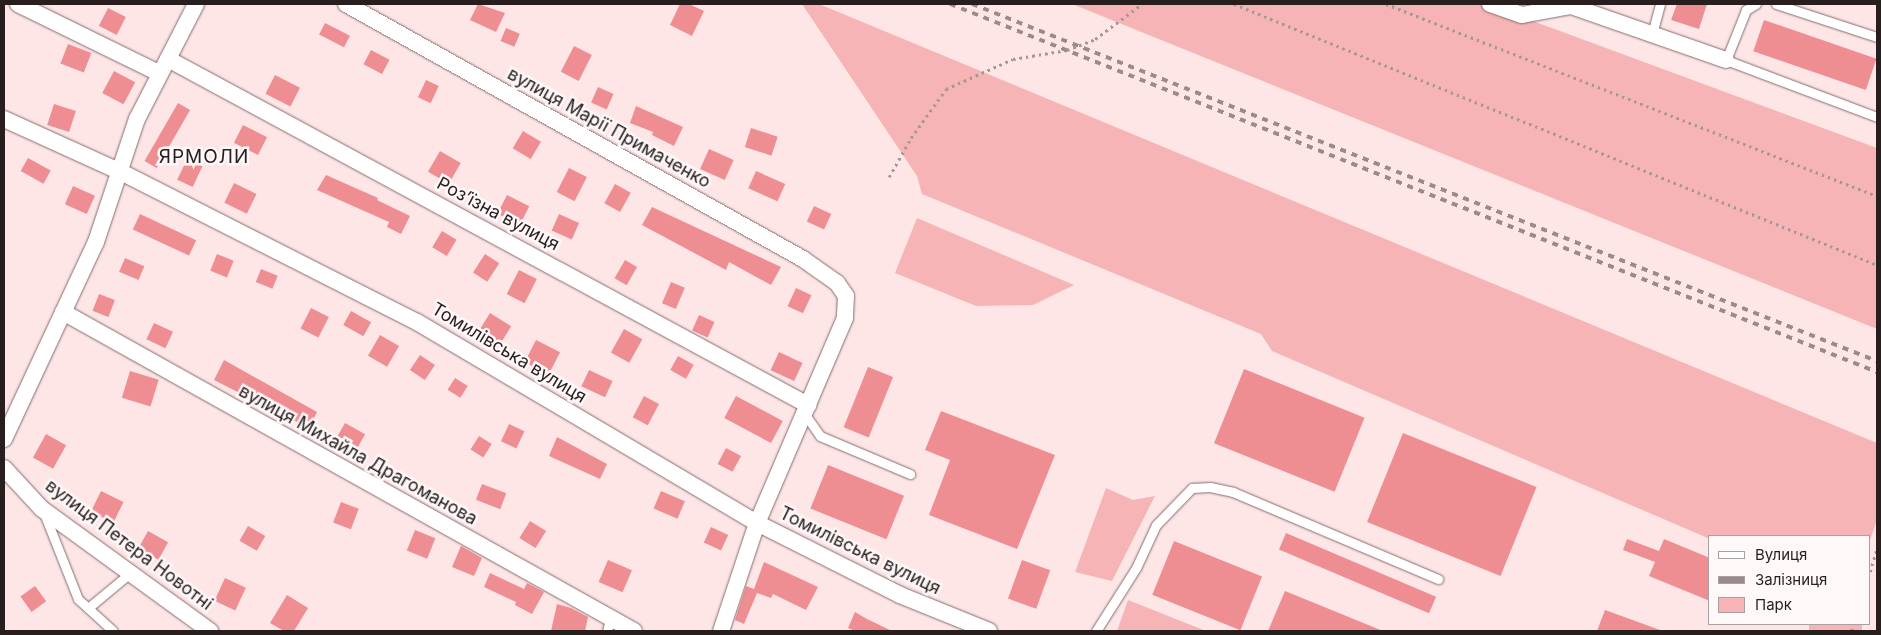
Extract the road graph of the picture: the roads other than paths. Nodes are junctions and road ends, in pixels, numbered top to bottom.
1 (18, 4) edge
2 (196, 4) edge
3 (346, 4) edge
4 (1490, 4) edge
5 (1660, 4) edge
6 (1756, 4) edge
7 (1776, 4) edge
8 (1572, 5) edge
9 (1652, 34) junction
10 (1877, 37) edge
11 (168, 59) junction
12 (1726, 60) junction
13 (159, 73) junction
14 (1877, 117) edge
15 (4, 118) edge
16 (121, 172) junction
17 (63, 312) junction
18 (806, 409) junction
19 (4, 439) edge
20 (4, 468) edge
21 (910, 474) dead end
22 (42, 508) junction
23 (757, 523) junction
24 (129, 574) junction
25 (1438, 579) dead end
26 (88, 608) junction
27 (609, 625) edge
28 (113, 631) edge
29 (210, 631) edge
30 (634, 631) edge
31 (721, 631) edge
32 (989, 631) edge
33 (1096, 631) edge

1 - 13 street
2 - 11 street
3 - 18 street, вулиця Марії Примаченко
4 - 8 street
5 - 9 lane
6 - 12 lane
7 - 10 lane
8 - 9 street
9 - 12 street
11 - 13 street
11 - 18 street, Розʼїзна вулиця
12 - 14 lane
13 - 16 street
15 - 16 street, Томилівська вулиця
16 - 17 street
16 - 23 street, Томилівська вулиця
17 - 19 street
17 - 27 street, вулиця Михайла Драгоманова
18 - 21 lane
18 - 23 street
20 - 22 street, вулиця Петера Новотні
22 - 24 street, вулиця Петера Новотні
22 - 26 lane
23 - 31 street
23 - 32 street, Томилівська вулиця
24 - 26 lane
24 - 29 street, вулиця Петера Новотні
25 - 33 lane
26 - 28 lane
27 - 30 street, вулиця Михайла Драгоманова

